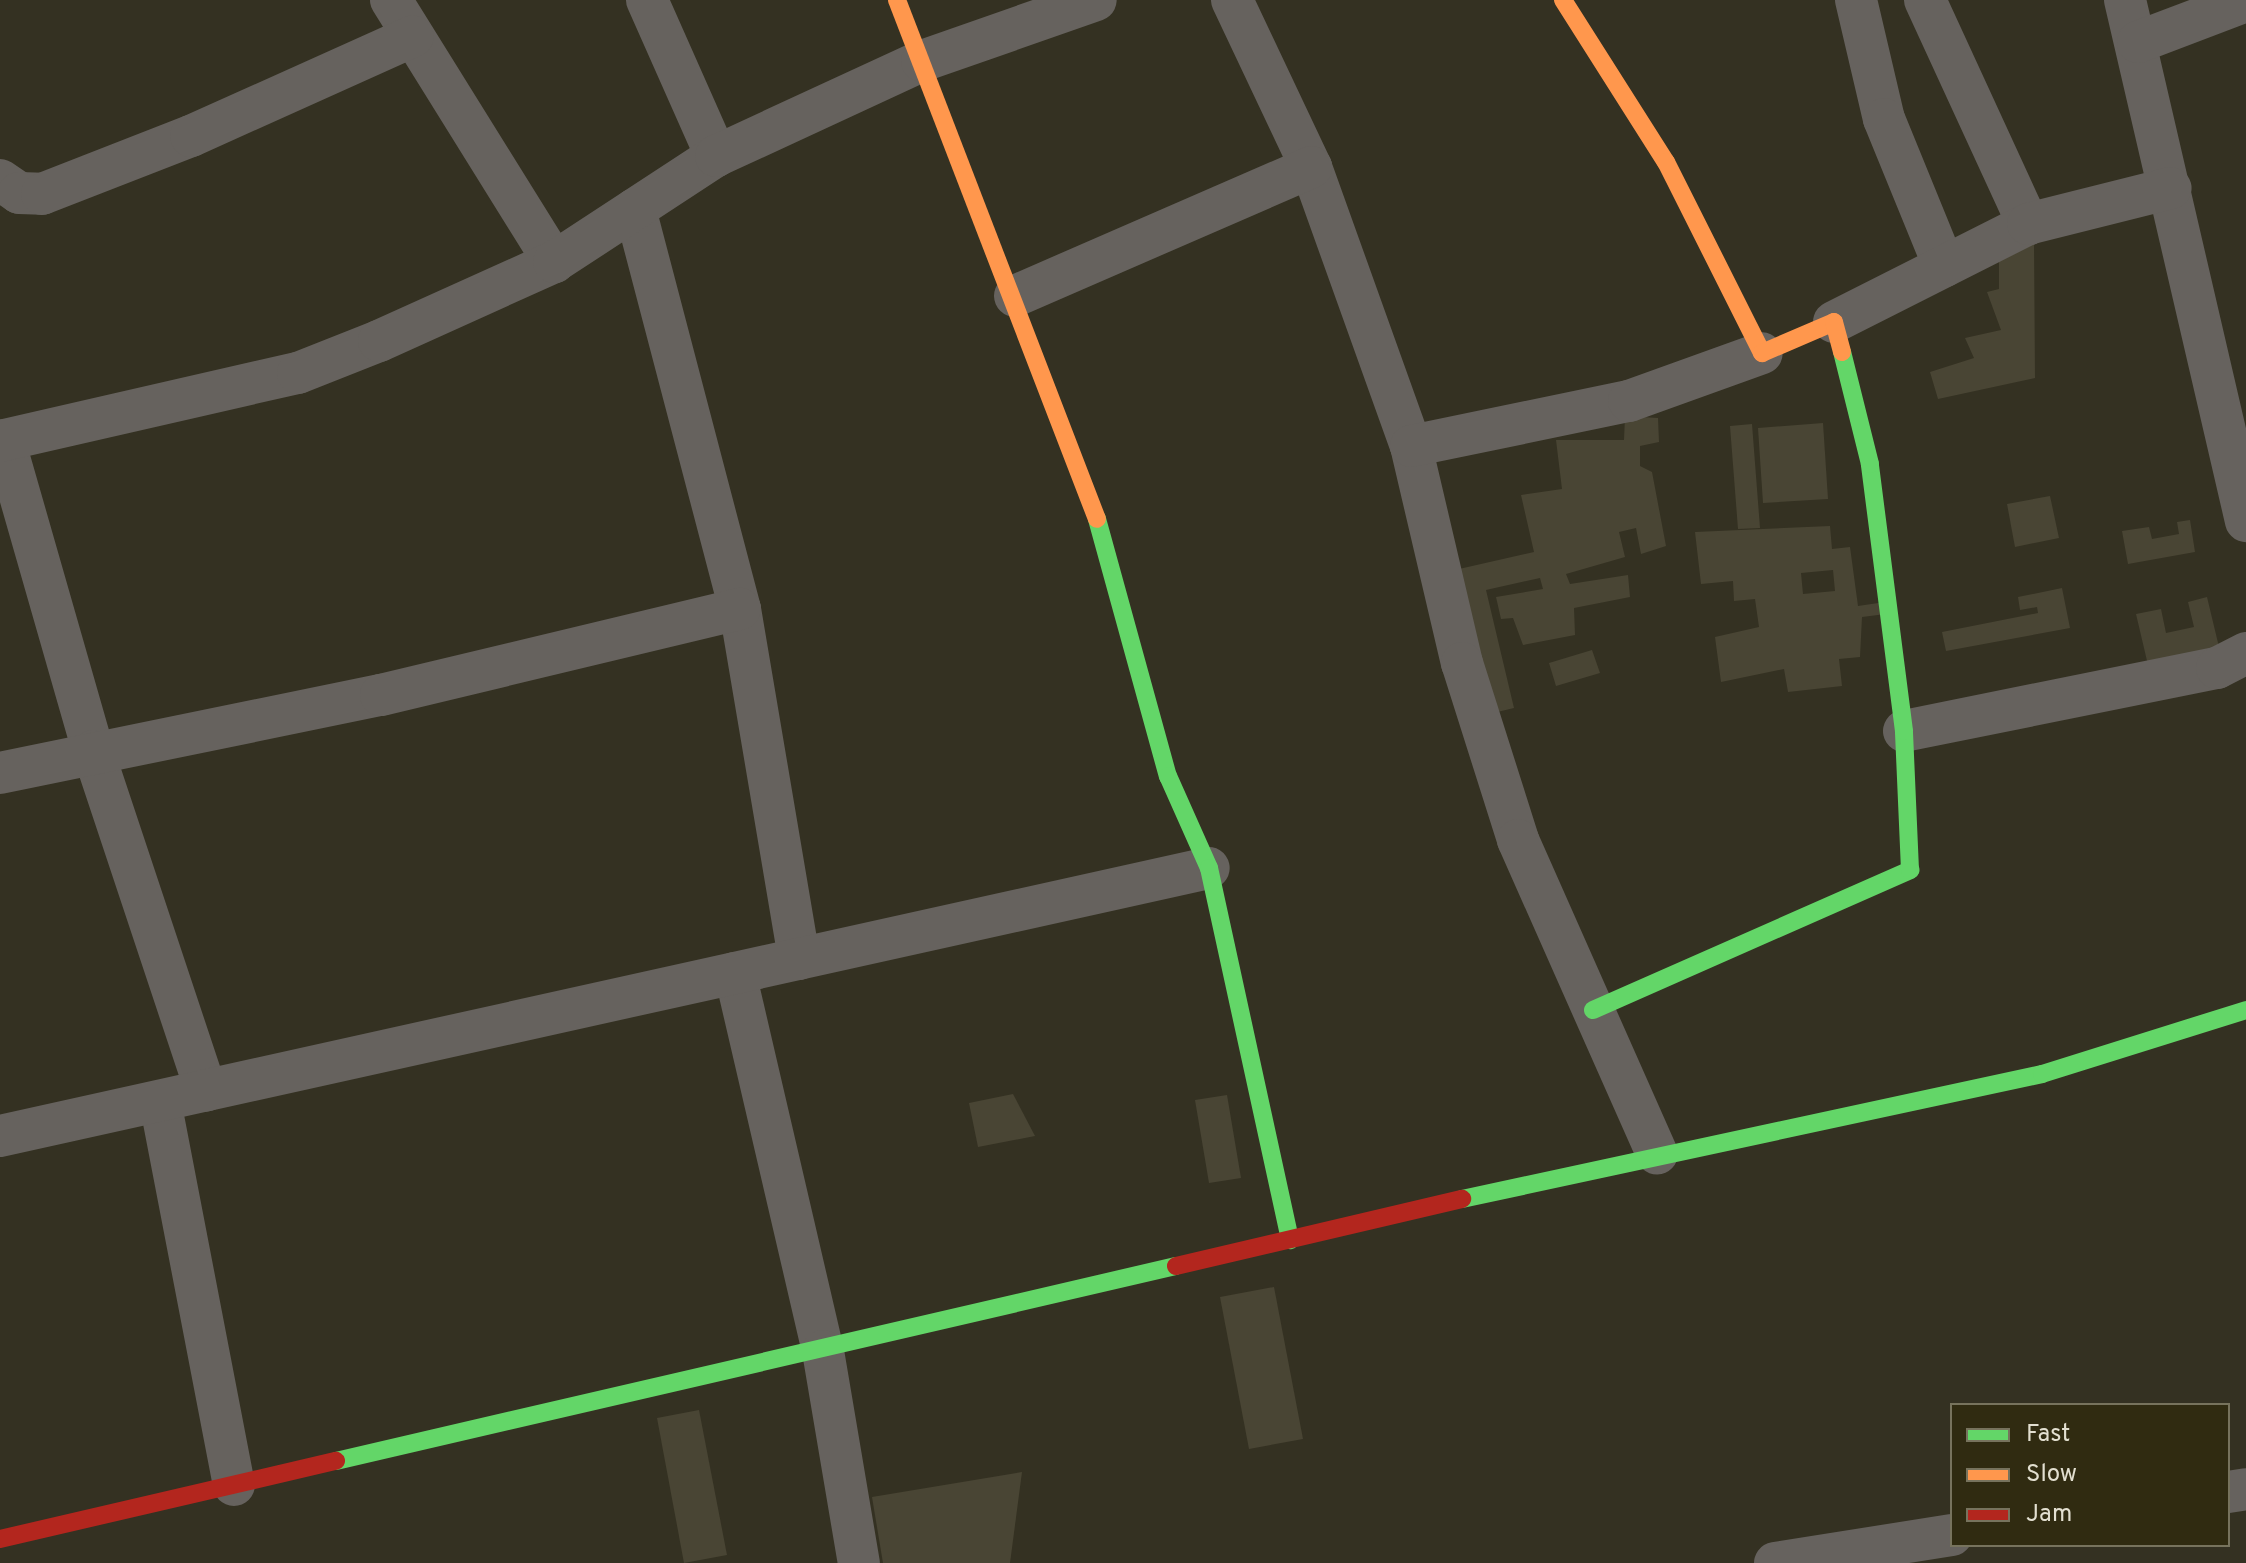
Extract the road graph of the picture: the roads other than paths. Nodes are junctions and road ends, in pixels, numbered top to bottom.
1 (391, 0) edge
2 (647, 0) edge
3 (897, 0) edge
4 (1096, 0) edge
5 (1232, 0) edge
6 (1563, 0) edge
7 (1856, 0) edge
8 (1925, 0) edge
9 (2125, 0) edge
10 (2246, 1) edge
11 (413, 36) junction
12 (2138, 42) junction
13 (922, 61) junction
14 (716, 156) junction
15 (1311, 167) junction
16 (0, 180) edge
17 (2171, 188) junction
18 (635, 209) junction
19 (2028, 224) junction
20 (554, 262) junction
21 (1944, 266) junction
22 (1015, 296) junction
23 (1834, 322) junction
24 (1762, 353) junction
25 (2230, 375) edge
26 (2, 441) edge
27 (1411, 446) junction
28 (2246, 521) edge
29 (740, 609) junction
30 (2246, 653) edge
31 (1904, 731) junction
32 (93, 751) junction
33 (0, 773) edge
34 (1209, 868) junction
35 (799, 959) junction
36 (735, 973) junction
37 (1593, 1010) junction
38 (2246, 1010) edge
39 (206, 1091) junction
40 (160, 1101) junction
41 (0, 1136) edge
42 (1657, 1154) junction
43 (1290, 1240) junction
44 (823, 1351) junction
45 (234, 1485) junction
46 (1950, 1535) edge
47 (0, 1539) edge
48 (859, 1563) edge
49 (1775, 1563) edge

1 - 11 street
2 - 14 street
3 - 13 street
4 - 13 street
5 - 15 street
6 - 24 street
7 - 21 street
8 - 19 street
9 - 12 street
10 - 12 street
11 - 16 street
11 - 20 street
12 - 17 street
13 - 14 street
13 - 22 street
14 - 18 street
15 - 22 street
15 - 27 street
17 - 19 street
17 - 25 street
18 - 20 street
18 - 29 street
19 - 21 street
20 - 26 street
21 - 23 street
22 - 34 street
23 - 24 street
23 - 31 street
24 - 27 street
25 - 28 street
26 - 32 street
27 - 37 street
29 - 32 street
29 - 35 street
30 - 31 street
31 - 37 street
32 - 33 street
32 - 39 street
34 - 35 street
34 - 43 street
35 - 36 street
36 - 39 street
36 - 44 street
37 - 42 street
38 - 42 street
39 - 40 street
40 - 41 street
40 - 45 street
42 - 43 street
43 - 44 street
44 - 45 street
44 - 48 street
45 - 47 street
46 - 49 street

